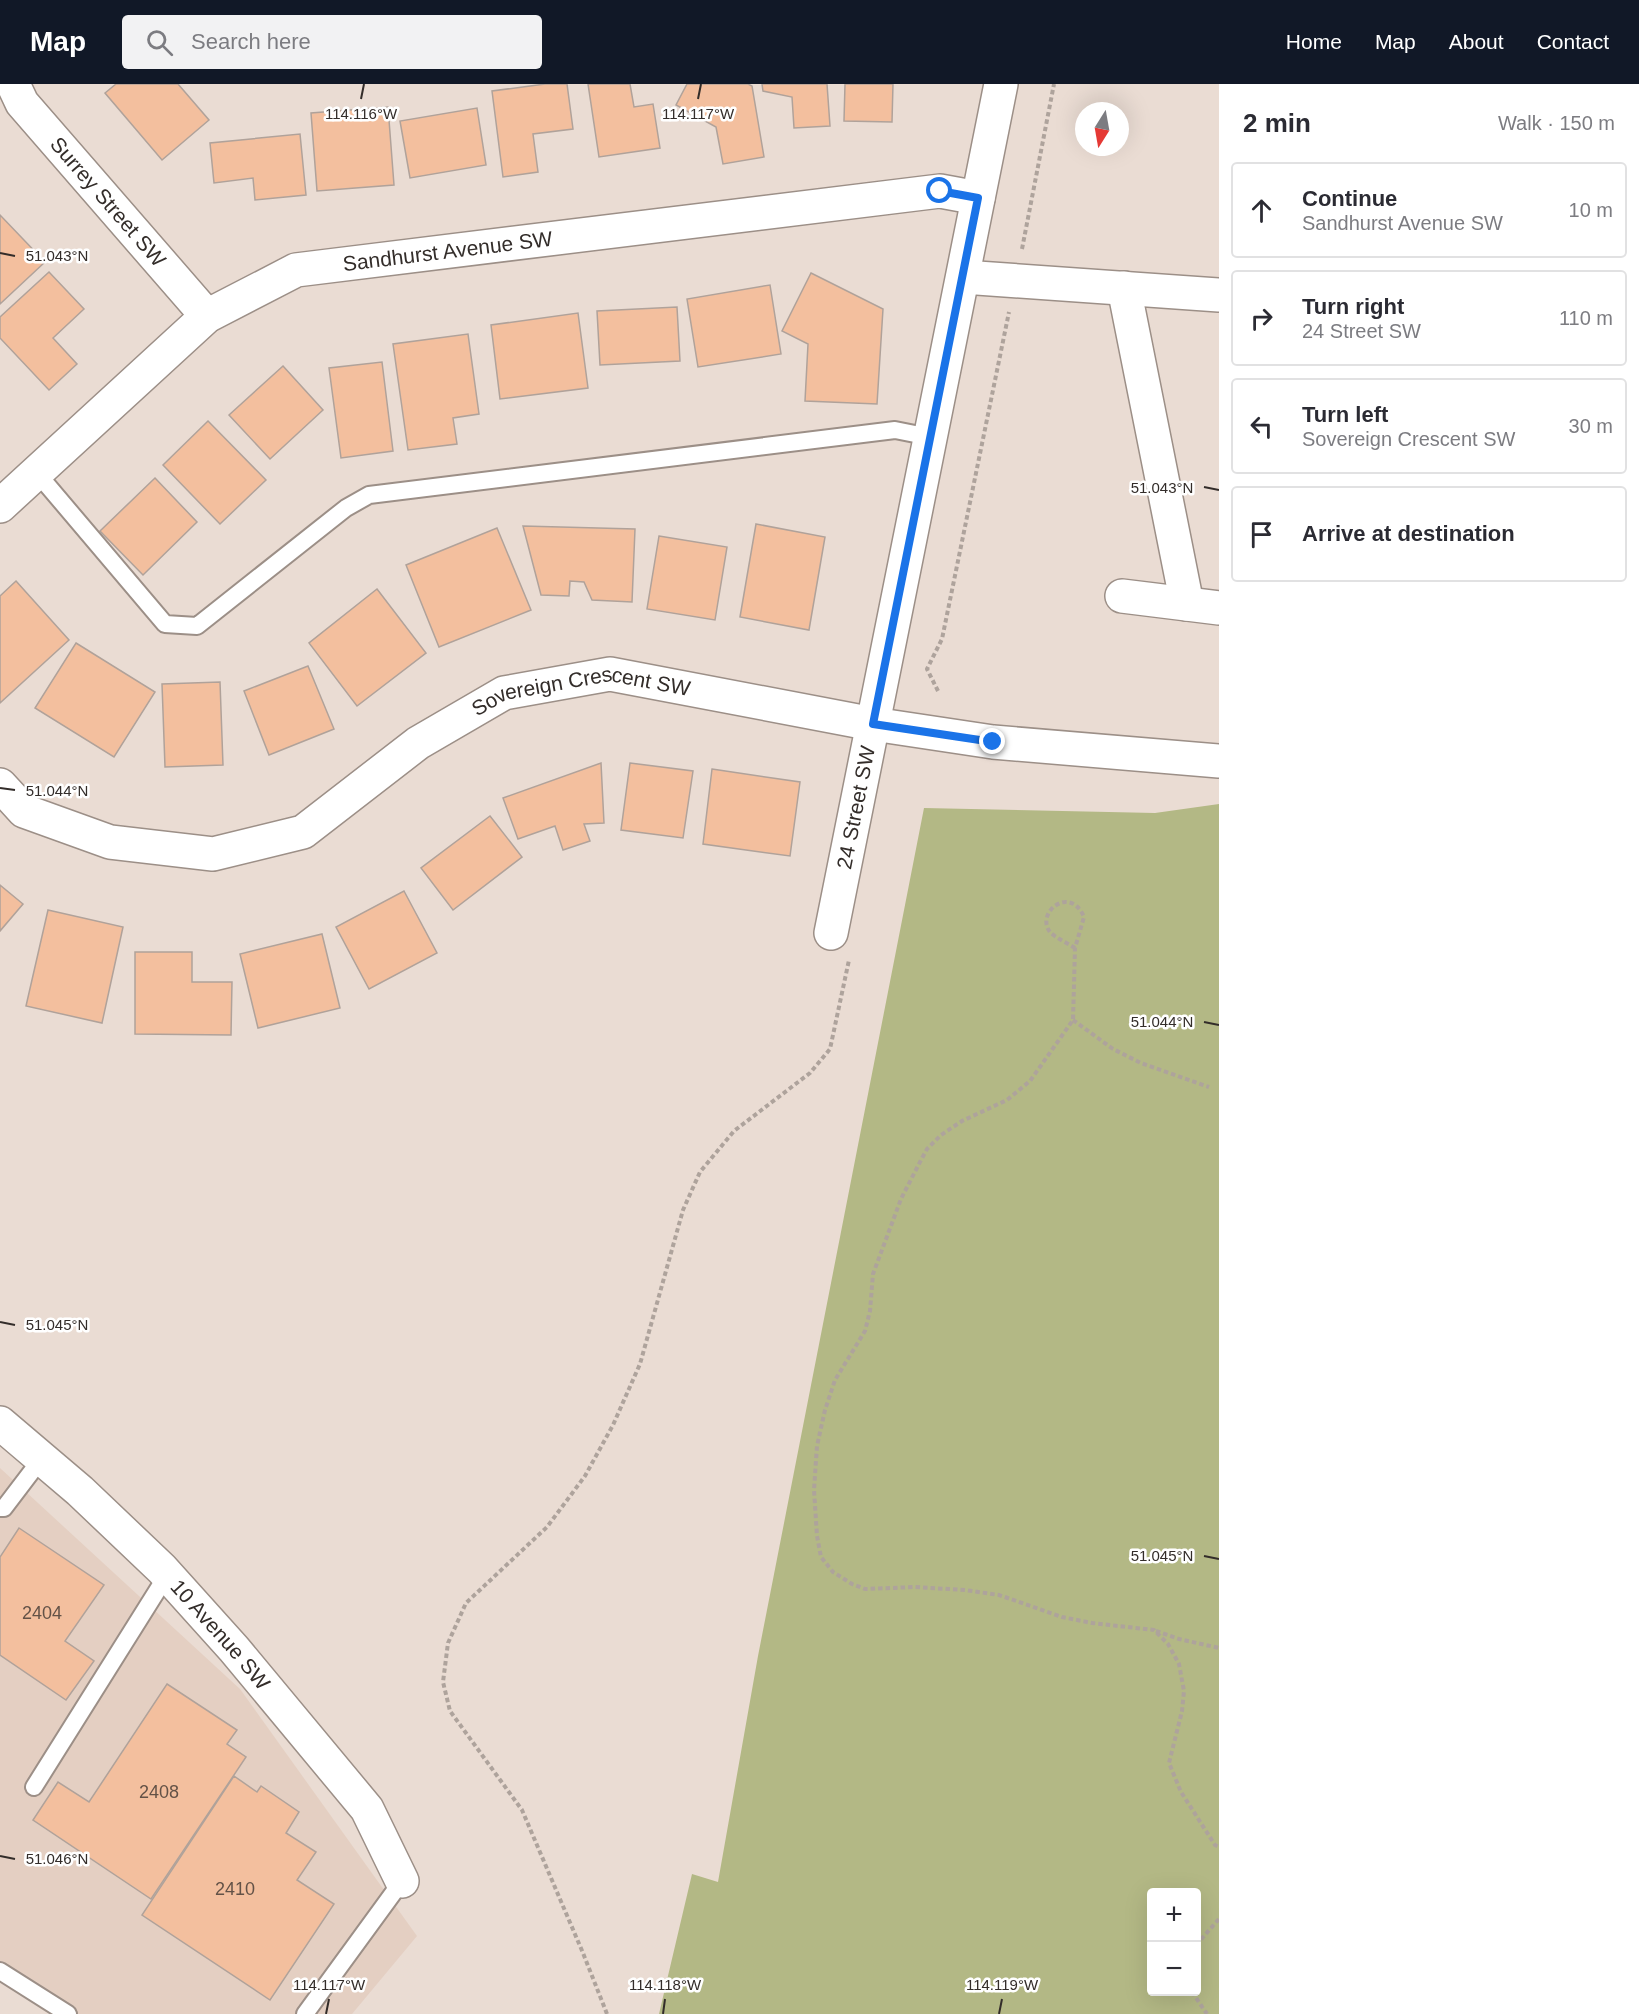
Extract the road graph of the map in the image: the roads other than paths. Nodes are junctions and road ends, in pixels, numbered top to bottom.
1 (13, 84) edge
2 (1001, 84) edge
3 (978, 198) junction
4 (963, 277) junction
5 (1124, 288) junction
6 (1219, 295) edge
7 (207, 316) junction
8 (930, 437) junction
9 (37, 473) junction
10 (0, 506) edge
11 (1122, 596) dead end
12 (1187, 604) junction
13 (1219, 608) edge
14 (873, 724) junction
15 (1219, 761) edge
16 (0, 785) edge
17 (831, 933) road end
18 (0, 1422) edge
19 (42, 1458) junction
20 (0, 1509) edge
21 (167, 1575) junction
22 (34, 1787) dead end
23 (402, 1881) joint
24 (0, 1971) edge
25 (68, 2014) edge
26 (305, 2014) edge

1 - 7 street, Surrey Street SW
2 - 3 street, 24 Street SW
3 - 4 street, 24 Street SW
3 - 7 street, Sandhurst Avenue SW
4 - 5 street
4 - 8 street, 24 Street SW
5 - 6 street
5 - 12 street
7 - 9 street, Sandhurst Avenue SW
8 - 9 lane
8 - 14 street, 24 Street SW
9 - 10 street, Sandhurst Avenue SW
11 - 12 street
12 - 13 street
14 - 15 street, Sovereign Crescent SW
14 - 16 street, Sovereign Crescent SW
14 - 17 street, 24 Street SW
18 - 19 street, 10 Avenue SW
19 - 20 lane
19 - 21 street, 10 Avenue SW
21 - 22 lane
21 - 23 street, 10 Avenue SW
23 - 26 lane
24 - 25 lane

